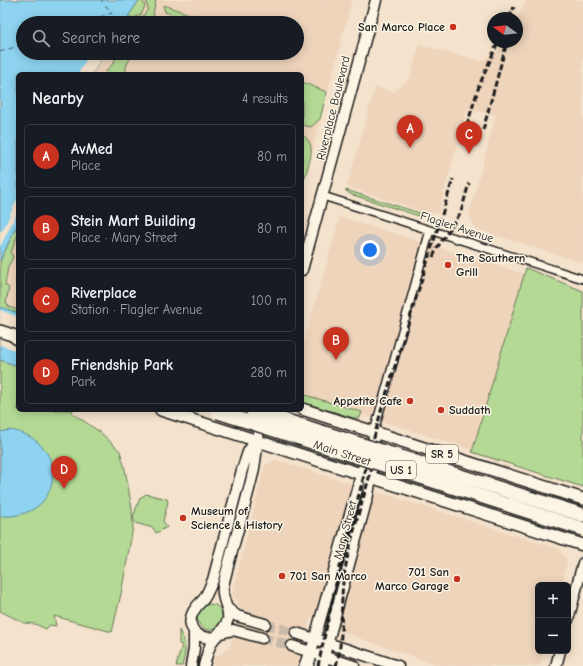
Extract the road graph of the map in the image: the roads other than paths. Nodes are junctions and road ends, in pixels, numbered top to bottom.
1 (376, 0) edge
2 (323, 196) junction
3 (430, 230) junction
4 (304, 263) edge
5 (583, 279) edge
6 (0, 331) edge
7 (16, 337) edge
8 (304, 410) edge
9 (167, 412) edge
10 (218, 412) edge
11 (258, 412) edge
12 (263, 412) edge
13 (374, 432) junction
14 (256, 440) junction
15 (483, 467) junction
16 (366, 475) junction
17 (560, 492) junction
18 (583, 499) edge
19 (470, 508) junction
20 (583, 516) edge
21 (583, 529) edge
22 (547, 533) junction
23 (583, 545) edge
24 (583, 563) edge
25 (203, 600) junction
26 (226, 607) junction
27 (569, 618) edge
28 (265, 624) tunnel mouth
29 (194, 631) junction
30 (296, 633) tunnel mouth
31 (219, 635) junction
32 (262, 638) tunnel mouth
33 (315, 638) junction
34 (328, 642) junction
35 (292, 646) tunnel mouth
36 (310, 652) junction
37 (559, 654) edge
38 (323, 661) edge
39 (191, 666) edge
40 (204, 666) edge
41 (306, 666) edge
42 (354, 666) edge
43 (398, 666) edge
44 (556, 666) edge

1 - 2 main road, Riverplace Boulevard
2 - 3 street, Flagler Avenue
2 - 4 main road, Riverplace Boulevard
3 - 5 street, Flagler Avenue
3 - 13 street, Mary Street
6 - 7 main road
8 - 13 main road, SR 5
9 - 14 main road, Main Street
10 - 21 highway, US 1, bridge
11 - 20 highway, US 1, bridge
12 - 14 main road
13 - 15 main road, SR 5
13 - 16 main road, Mary Street
14 - 16 main road, Main Street
14 - 25 main road
14 - 26 main road
15 - 17 main road, SR 5
15 - 19 main road
16 - 19 main road, Main Street
16 - 33 main road, Mary Street
16 - 34 main road, Mary Street
17 - 18 main road, SR 5
17 - 22 main road
19 - 22 main road, Main Street
22 - 23 main road, Main Street
24 - 27 main road
25 - 26 main road
25 - 29 main road
26 - 28 main road
26 - 31 main road
29 - 31 main road
29 - 39 main road
30 - 33 main road
31 - 32 main road
31 - 40 main road
33 - 34 main road
33 - 36 main road, Mary Street
34 - 38 main road, Mary Street
34 - 43 main road
35 - 36 main road
36 - 38 main road
36 - 41 highway
37 - 44 main road
38 - 42 main road

